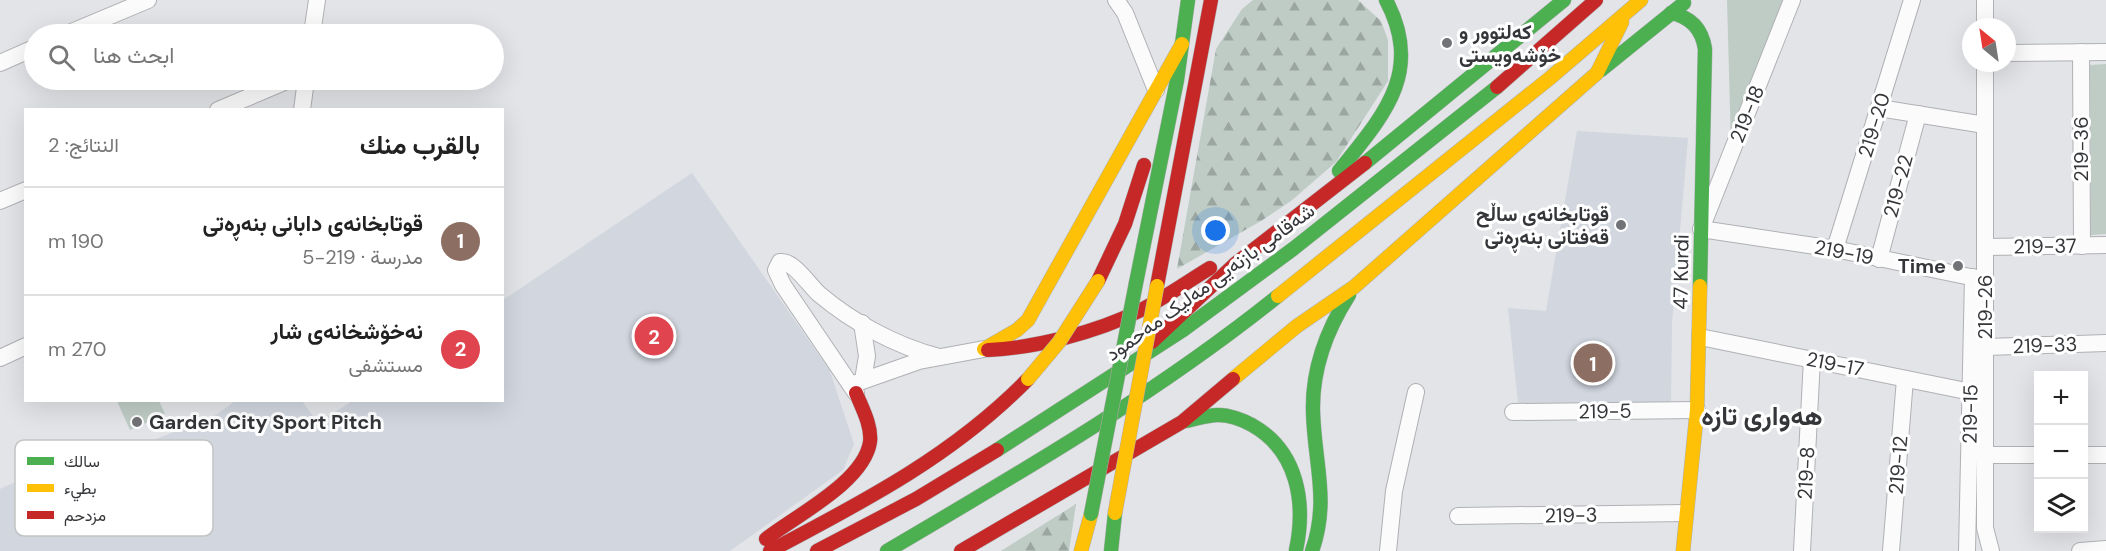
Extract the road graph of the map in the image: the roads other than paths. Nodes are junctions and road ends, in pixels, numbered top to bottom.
1 (148, 0) edge
2 (317, 0) edge
3 (1116, 0) edge
4 (1188, 0) edge
5 (1211, 0) edge
6 (1386, 0) edge
7 (1564, 0) edge
8 (1596, 0) edge
9 (1641, 0) edge
10 (1688, 0) edge
11 (1792, 0) edge
12 (1912, 0) edge
13 (1985, 0) edge
14 (1222, 10) dead end
15 (1628, 10) junction
16 (1671, 13) junction
17 (1985, 18) edge
18 (91, 24) edge
19 (313, 24) edge
20 (1203, 43) junction
21 (1182, 44) junction
22 (24, 52) edge
23 (2081, 52) junction
24 (2106, 52) edge
25 (2016, 53) edge
26 (0, 63) edge
27 (1985, 72) edge
28 (1597, 74) junction
29 (265, 90) edge
30 (305, 90) edge
31 (1156, 90) junction
32 (1173, 98) junction
33 (223, 108) edge
34 (302, 108) edge
35 (1879, 108) junction
36 (1918, 114) junction
37 (1985, 124) junction
38 (24, 191) edge
39 (0, 201) edge
40 (1309, 208) junction
41 (1701, 229) junction
42 (1272, 234) junction
43 (2106, 245) edge
44 (2082, 246) junction
45 (1985, 247) junction
46 (1835, 249) junction
47 (1879, 259) junction
48 (1979, 278) junction
49 (1354, 286) junction
50 (862, 323) junction
51 (1700, 338) junction
52 (2106, 342) edge
53 (1985, 346) junction
54 (24, 347) edge
55 (984, 349) junction
56 (939, 357) junction
57 (0, 358) edge
58 (1812, 359) junction
59 (1132, 362) junction
60 (1905, 378) junction
61 (857, 386) junction
62 (1416, 392) dead end
63 (1971, 392) junction
64 (1697, 410) junction
65 (1513, 412) dead end
66 (1182, 422) junction
67 (2088, 454) edge
68 (2106, 454) edge
69 (1985, 455) junction
70 (2034, 455) edge
71 (1685, 513) junction
72 (1458, 516) dead end
73 (990, 534) junction
74 (753, 551) edge
75 (770, 551) edge
76 (817, 551) edge
77 (887, 551) edge
78 (961, 551) edge
79 (971, 551) edge
80 (1082, 551) edge
81 (1111, 551) edge
82 (1296, 551) edge
83 (1312, 551) edge
84 (1388, 551) edge
85 (1683, 551) edge
86 (1802, 551) edge
87 (1891, 551) edge
88 (1967, 551) edge
89 (1991, 551) edge

1 - 18 street
2 - 19 street
3 - 31 street
4 - 21 main road
5 - 20 main road
6 - 40 main road
7 - 40 main road
8 - 59 main road, شەقامی بازنەیی مەلیک مەحمود
9 - 15 main road
10 - 16 main road
11 - 41 street, 219-18
12 - 35 street, 219-20
13 - 17 street
14 - 20 main road
15 - 28 main road
15 - 77 main road
16 - 28 main road
16 - 41 main road, 47 Kurdi
20 - 81 main road, bridge
21 - 31 main road
21 - 32 main road
22 - 26 street
23 - 24 street
23 - 25 street
23 - 44 street, 219-36
27 - 37 street, 219-26
28 - 49 main road
29 - 33 street
30 - 34 street
31 - 55 main road
32 - 75 main road, bridge
32 - 80 main road, bridge
35 - 36 street
35 - 46 street, 219-20
36 - 37 street
36 - 47 street, 219-22
37 - 45 street, 219-26
38 - 39 street
40 - 42 main road
41 - 46 street, 219-19
41 - 51 main road, 47 Kurdi
42 - 55 main road
42 - 59 main road
43 - 44 street, 219-37
44 - 45 street, 219-37
45 - 48 street, 219-26
46 - 47 street, 219-19
47 - 48 street, 219-19
48 - 53 street, 219-26
48 - 63 street, 219-15
49 - 66 main road
49 - 83 main road
50 - 56 street
50 - 61 street
50 - 61 street
51 - 58 street, 219-17
51 - 64 main road, 47 Kurdi
52 - 53 street, 219-33
53 - 69 street, 219-26
54 - 57 street
55 - 56 street
56 - 61 street
58 - 60 street, 219-17
58 - 86 street, 219-8
59 - 76 main road, شەقامی بازنەیی مەلیک مەحمود
60 - 63 street, 219-17
60 - 87 street, 219-12
61 - 74 main road
62 - 84 street
63 - 88 street, 219-15
64 - 65 street, 219-5
64 - 71 main road, 47 Kurdi
66 - 73 main road
66 - 82 main road
67 - 68 street
69 - 70 street
69 - 89 street, 219-26
71 - 72 street, 219-3
71 - 85 main road, 47 Kurdi
73 - 78 main road
73 - 79 main road

